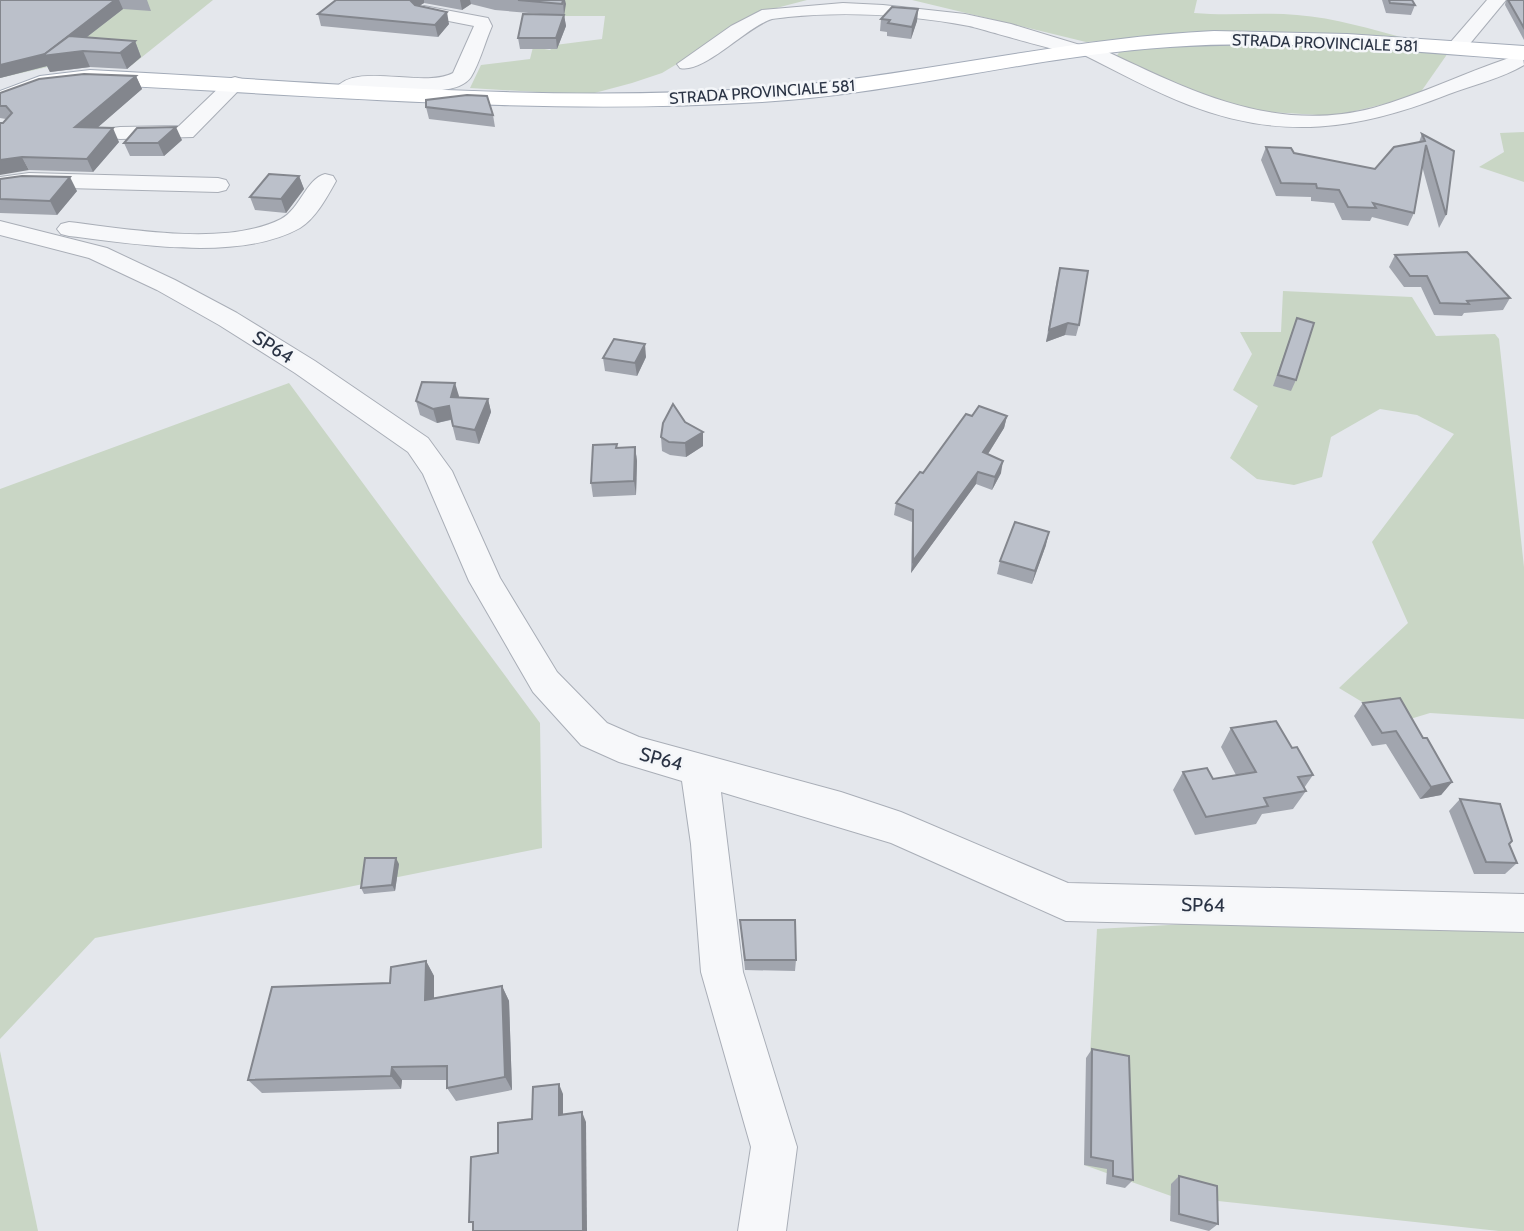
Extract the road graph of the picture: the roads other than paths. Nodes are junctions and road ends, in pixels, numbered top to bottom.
1 (1497, 0) edge
2 (424, 11) edge
3 (1456, 48) junction
4 (1081, 49) junction
5 (1520, 58) edge
6 (687, 64) dead end
7 (235, 83) junction
8 (345, 89) junction
9 (1191, 96) junction
10 (0, 99) edge
11 (120, 133) dead end
12 (1272, 142) dead end
13 (325, 181) dead end
14 (0, 184) edge
15 (218, 185) dead end
16 (0, 228) edge
17 (699, 769) junction
18 (1524, 913) edge
19 (762, 1231) edge

1 - 3 street
2 - 8 street
3 - 4 main road, STRADA PROVINCIALE 581
3 - 5 main road, STRADA PROVINCIALE 581
4 - 6 street
4 - 8 main road, STRADA PROVINCIALE 581
4 - 9 street
5 - 9 street
7 - 8 main road, STRADA PROVINCIALE 581
7 - 10 main road, STRADA PROVINCIALE 581
7 - 11 street
9 - 12 street
13 - 16 street
14 - 15 street
16 - 17 street, SP64 / SP64
17 - 18 street, SP64 / SP64
17 - 19 street

